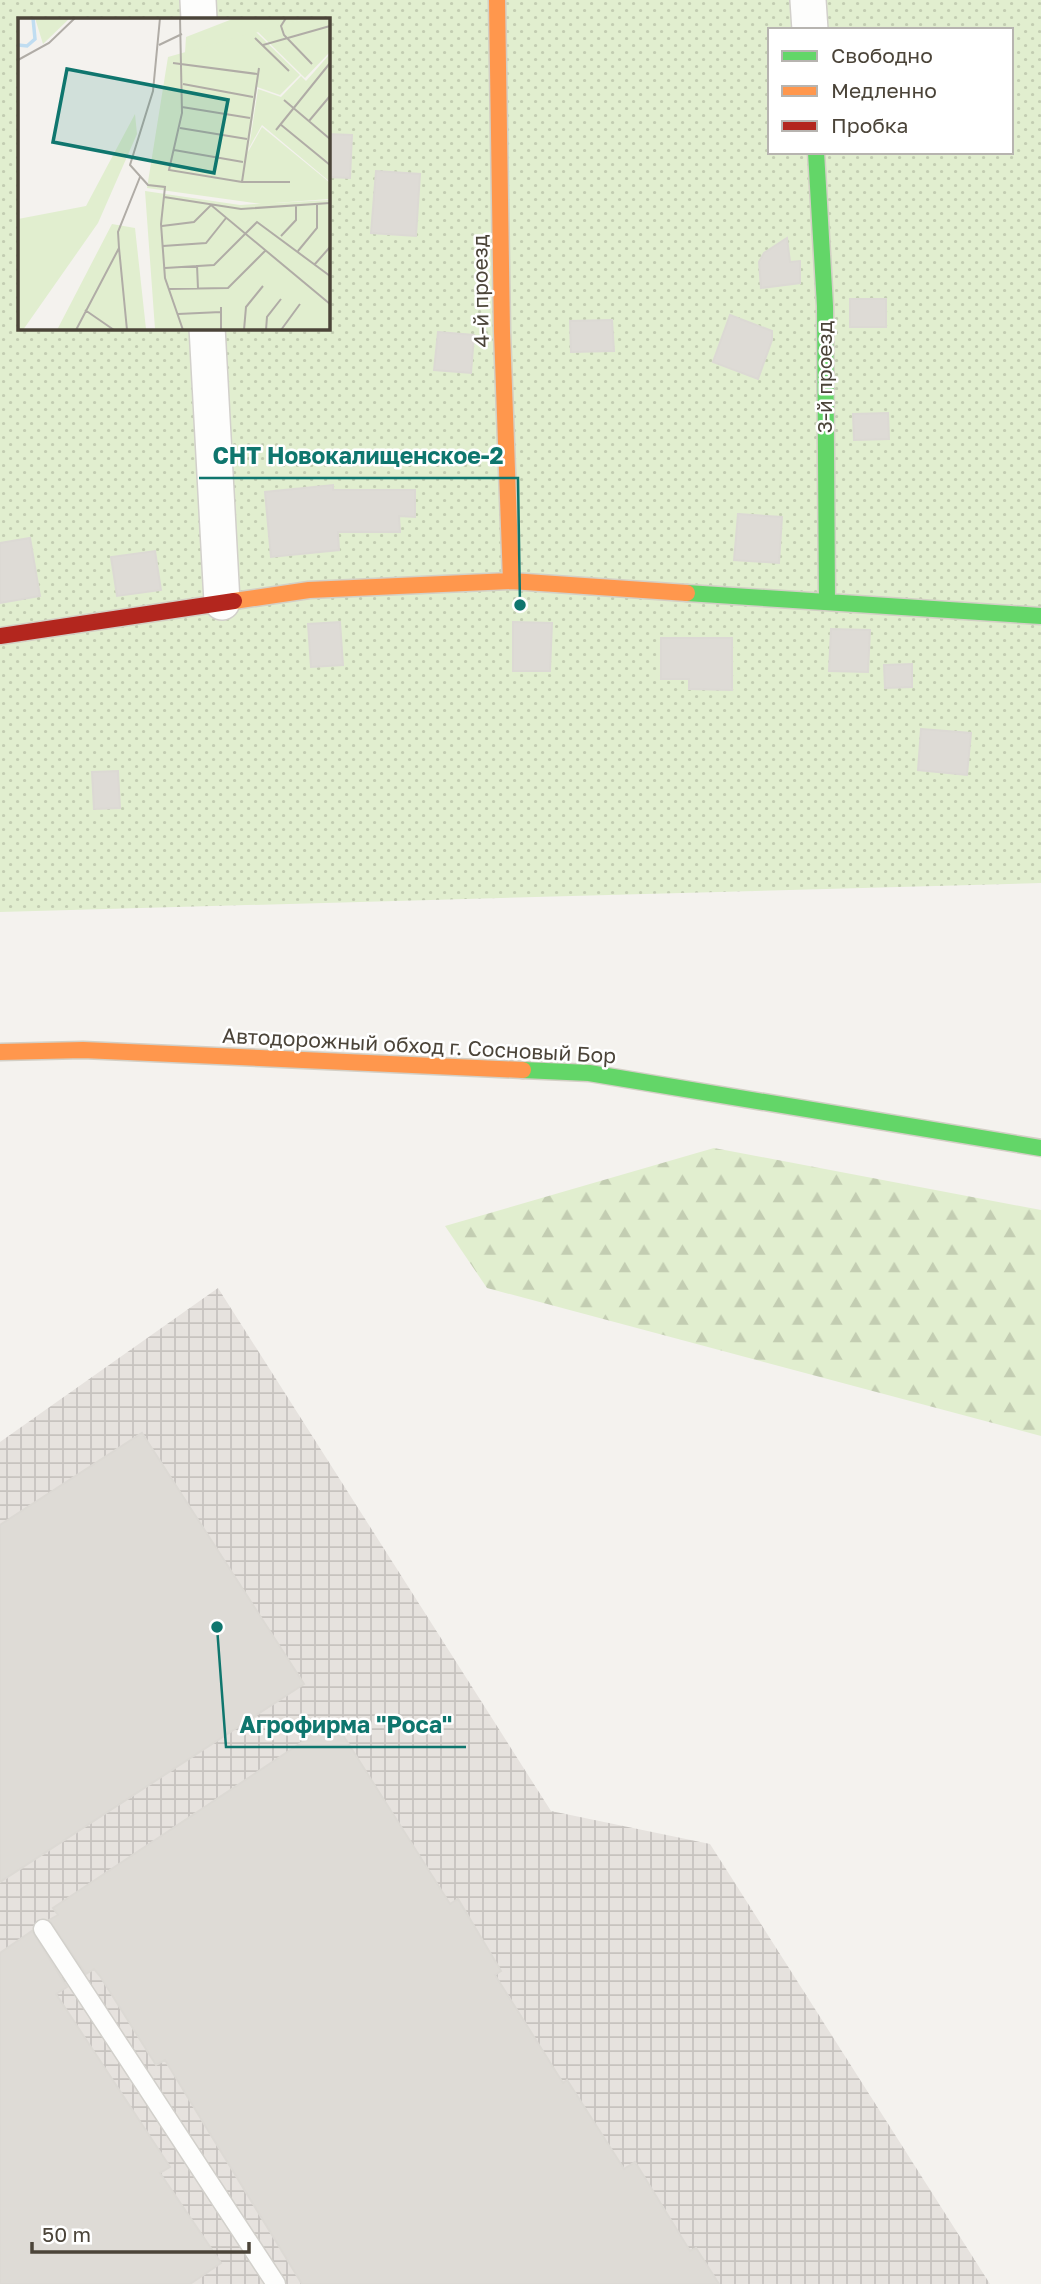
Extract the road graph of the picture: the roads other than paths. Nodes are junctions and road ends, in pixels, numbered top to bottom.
1 (198, 0) edge
2 (497, 0) edge
3 (808, 0) edge
4 (199, 18) edge
5 (810, 28) edge
6 (816, 154) edge
7 (207, 329) edge
8 (511, 581) junction
9 (222, 602) junction
10 (827, 602) junction
11 (1041, 616) edge
12 (0, 636) edge
13 (0, 1052) edge
14 (1041, 1148) edge
15 (43, 1929) dead end
16 (276, 2284) edge

1 - 4 street
2 - 8 street, 4-й проезд
3 - 5 street
6 - 10 street, 3-й проезд
7 - 9 street
8 - 9 street
8 - 10 street
9 - 12 street
10 - 11 street
13 - 14 street, Автодорожный обход г. Сосновый Бор
15 - 16 lane

